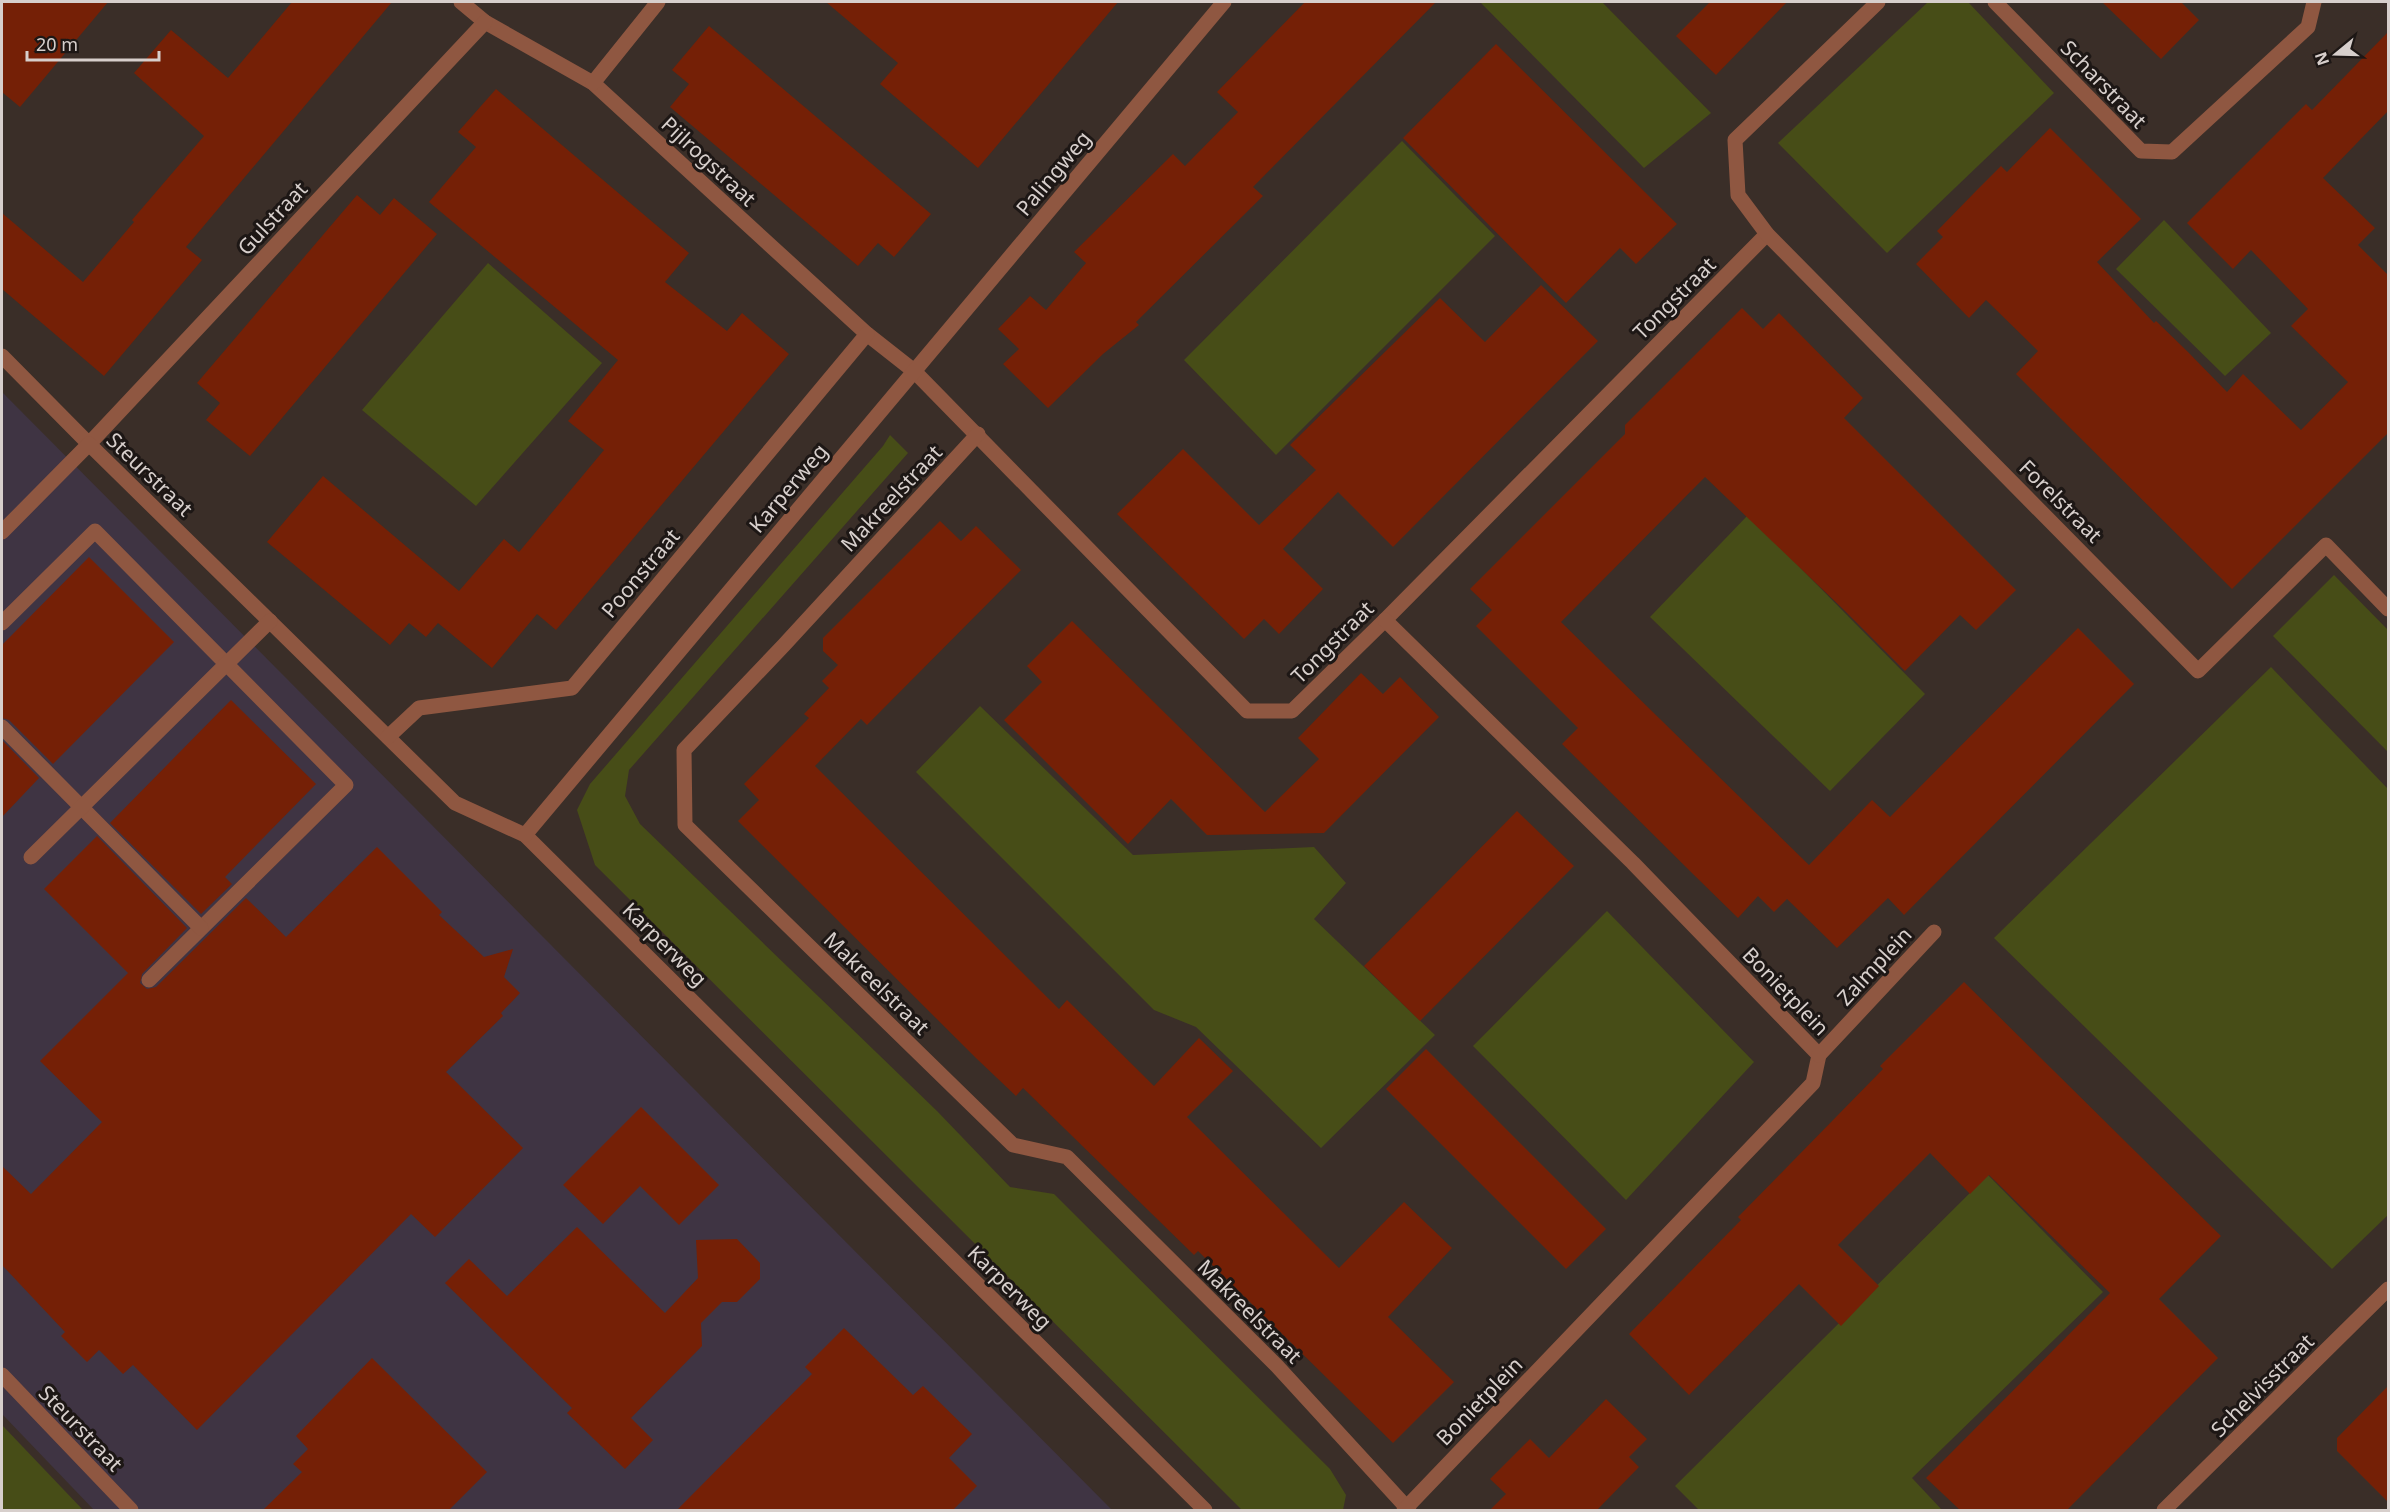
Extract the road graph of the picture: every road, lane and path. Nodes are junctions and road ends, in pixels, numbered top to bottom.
1 (461, 2) edge
2 (658, 2) edge
3 (1224, 2) edge
4 (1878, 2) edge
5 (1995, 2) edge
6 (2314, 2) edge
7 (485, 22) junction
8 (593, 83) junction
9 (1767, 234) junction
10 (867, 334) junction
11 (2, 356) edge
12 (914, 371) junction
13 (978, 434) junction
14 (89, 444) junction
15 (2, 532) edge
16 (2388, 609) edge
17 (1385, 620) junction
18 (270, 621) junction
19 (2, 623) edge
20 (226, 664) junction
21 (2, 727) edge
22 (388, 737) junction
23 (81, 807) junction
24 (525, 835) junction
25 (31, 857) dead end
26 (201, 928) junction
27 (1934, 932) dead end
28 (149, 980) dead end
29 (1818, 1055) junction
30 (2388, 1289) edge
31 (2, 1375) edge
32 (131, 1510) edge
33 (1205, 1510) edge
34 (1406, 1510) edge
35 (2164, 1510) edge

1 - 7 street, Pijlrogstraat
2 - 8 street
3 - 12 street, Palingweg
4 - 9 street
5 - 6 street, Scharstraat
7 - 8 street, Pijlrogstraat
7 - 14 street, Gulstraat
8 - 10 street, Pijlrogstraat
9 - 16 street, Forelstraat
9 - 17 street, Tongstraat
10 - 12 street, Pijlrogstraat
10 - 22 street, Poonstraat
11 - 14 street
12 - 13 street, Tongstraat
12 - 24 street, Karperweg
13 - 17 street, Tongstraat
13 - 34 street, Makreelstraat
14 - 15 street, Steurstraat
14 - 18 street, Steurstraat
17 - 29 street, Bonietplein
18 - 20 street
18 - 22 street, Steurstraat
19 - 20 street
20 - 23 street
20 - 26 street
21 - 23 street
22 - 24 street, Steurstraat
23 - 25 street
23 - 26 street
24 - 33 street, Karperweg
26 - 28 street
27 - 29 street, Zalmplein
29 - 34 street, Bonietplein
30 - 35 street, Schelvisstraat
31 - 32 street, Steurstraat

